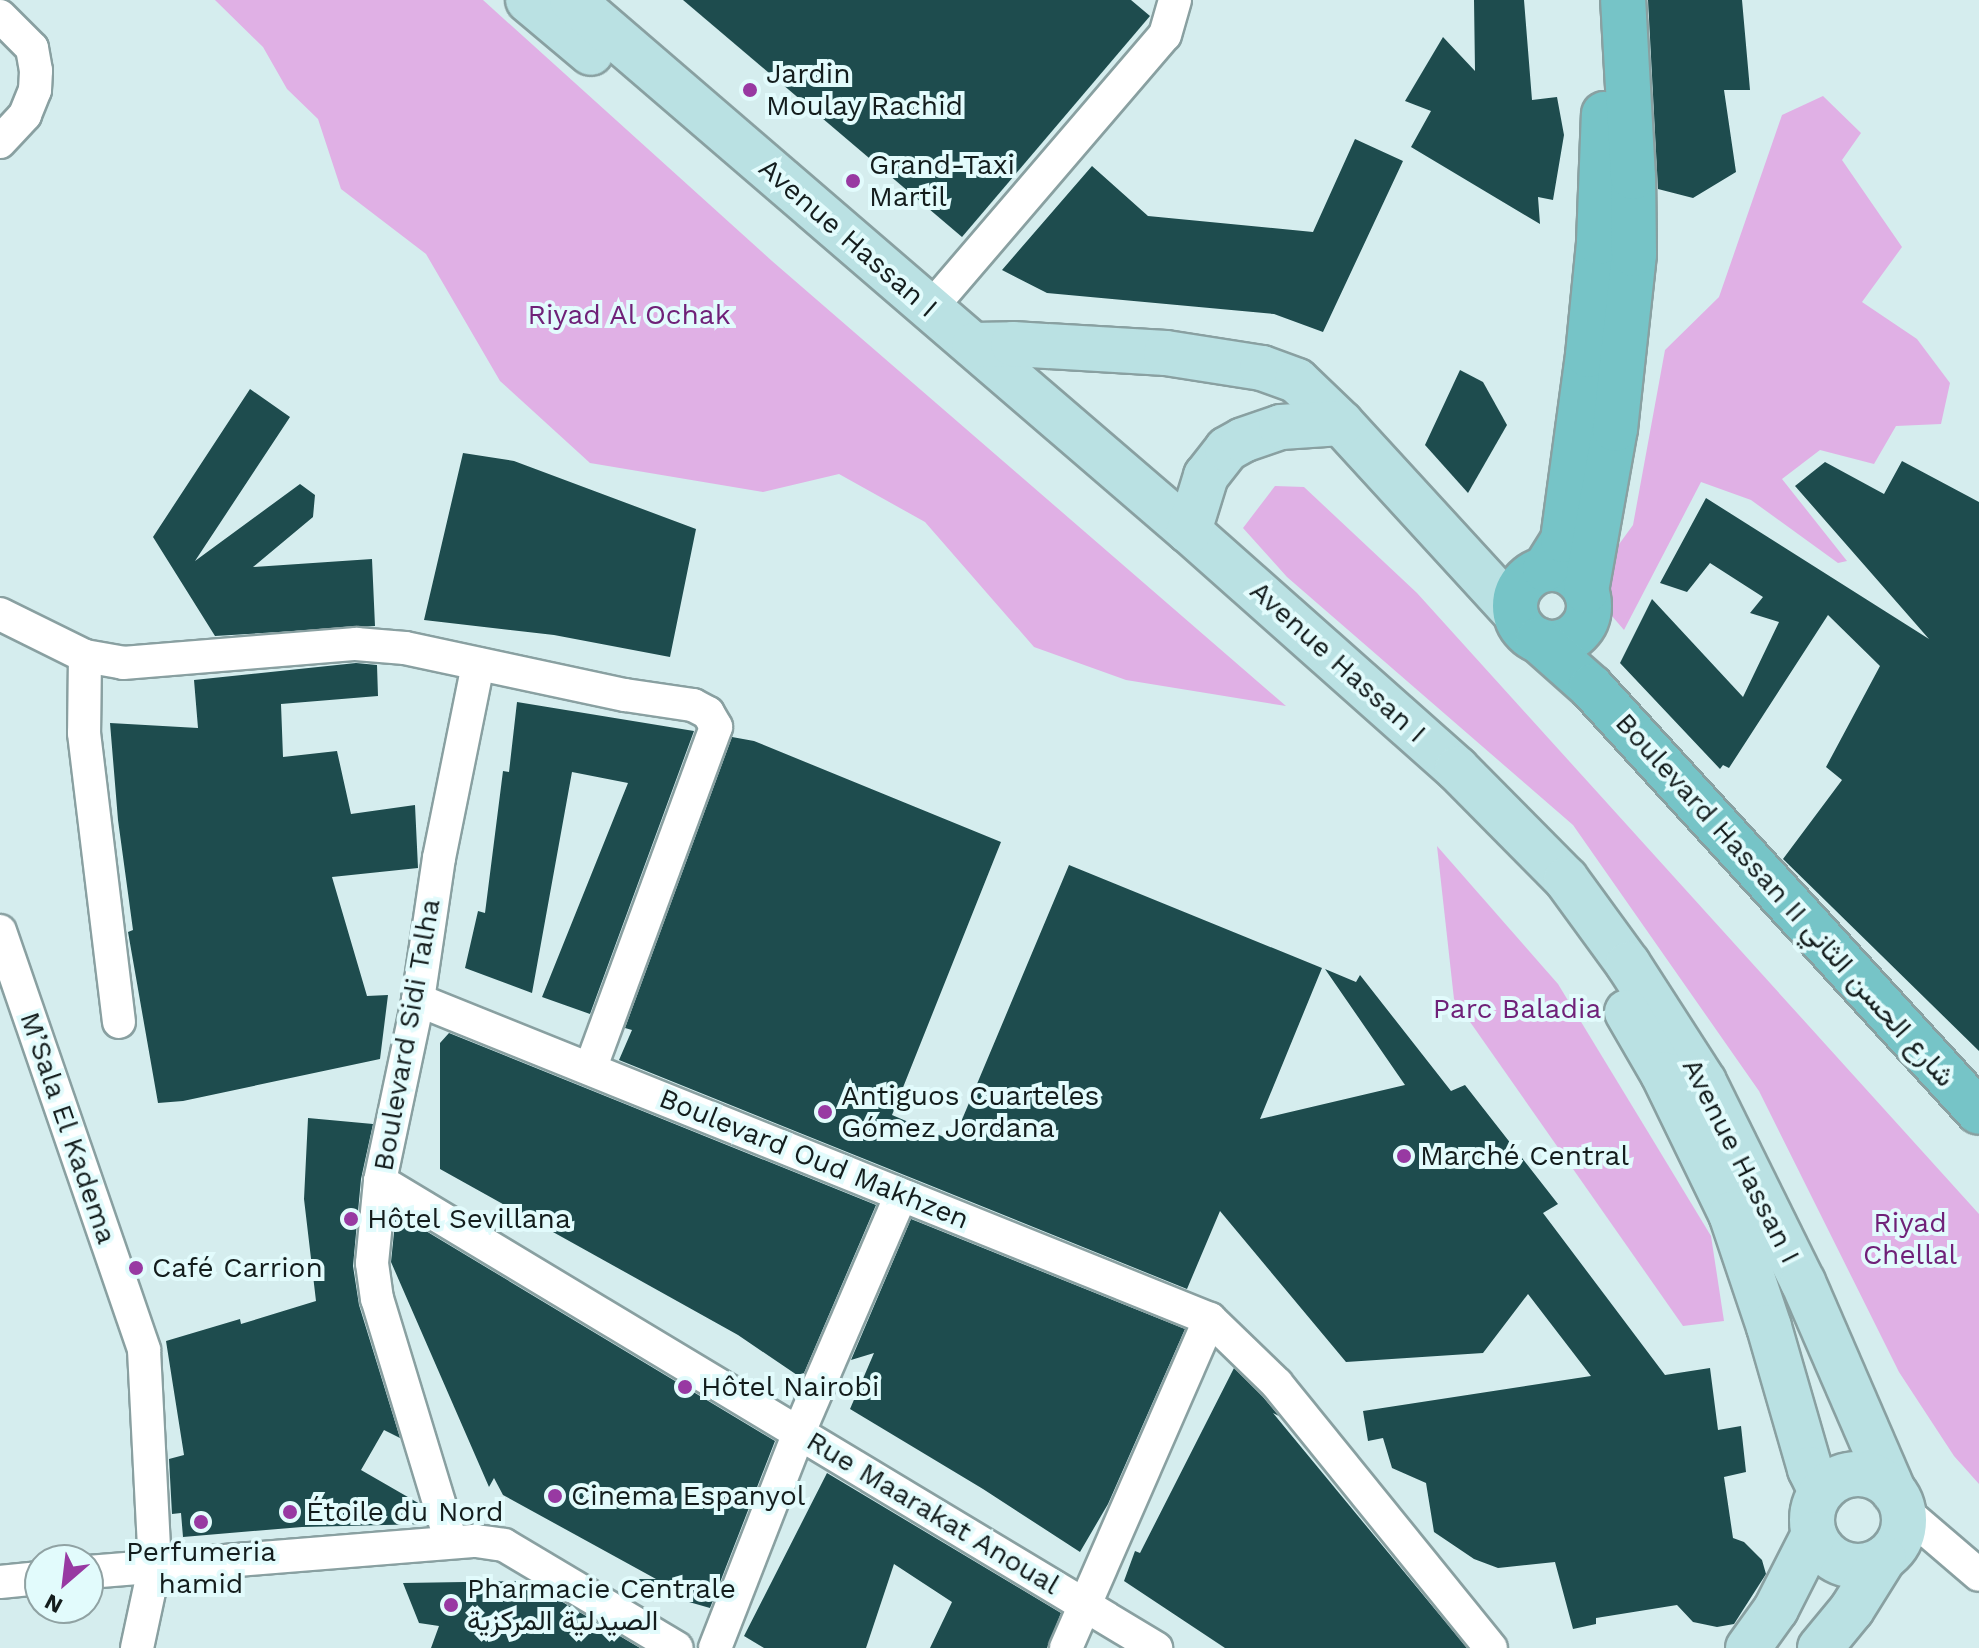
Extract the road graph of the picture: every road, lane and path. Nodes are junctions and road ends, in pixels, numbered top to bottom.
1 (528, 0) edge
2 (572, 0) edge
3 (1175, 0) edge
4 (1593, 0) edge
5 (1623, 0) edge
6 (0, 16) edge
7 (0, 142) edge
8 (929, 310) junction
9 (974, 345) junction
10 (1341, 423) junction
11 (1189, 531) junction
12 (1531, 600) junction
13 (1587, 604) junction
14 (0, 614) edge
15 (85, 656) junction
16 (478, 664) junction
17 (1591, 687) junction
18 (0, 931) edge
19 (418, 1000) junction
20 (119, 1022) dead end
21 (590, 1069) junction
22 (1979, 1112) edge
23 (380, 1181) junction
24 (901, 1195) junction
25 (1210, 1319) junction
26 (799, 1432) junction
27 (1898, 1501) junction
28 (1818, 1524) junction
29 (451, 1542) junction
30 (1884, 1558) junction
31 (155, 1564) junction
32 (104, 1570) edge
33 (1979, 1575) edge
34 (24, 1580) edge
35 (0, 1582) edge
36 (1086, 1605) junction
37 (1824, 1647) edge
38 (137, 1648) edge
39 (677, 1648) edge
40 (715, 1648) edge
41 (1066, 1648) edge
42 (1156, 1648) edge
43 (1491, 1648) edge
44 (1748, 1648) edge

1 - 28 main road, Avenue Hassan I
2 - 8 main road, Avenue Hassan I
3 - 8 street
4 - 12 main road
5 - 13 main road
6 - 7 street
8 - 9 main road, Avenue Hassan I
9 - 10 main road, Boulevard Hassan II شارع الحسن الثاني
9 - 11 main road, Avenue Hassan I
10 - 11 main road
10 - 12 main road, Boulevard Hassan II شارع الحسن الثاني
11 - 27 main road, Avenue Hassan I
12 - 13 main road
12 - 13 main road
12 - 17 main road, Boulevard Hassan II شارع الحسن الثاني
13 - 17 main road
14 - 15 street
15 - 16 street
15 - 20 street
16 - 19 street, Boulevard Sidi Talha
16 - 21 street
17 - 22 main road, Boulevard Hassan II شارع الحسن الثاني
18 - 31 street, M’Sala El Kadema
19 - 21 street, Boulevard Oud Makhzen
19 - 23 street, Boulevard Sidi Talha
21 - 24 street, Boulevard Oud Makhzen
23 - 26 street, Rue Maarakat Anoual
23 - 29 street, Boulevard Sidi Talha
24 - 25 street, Boulevard Oud Makhzen
24 - 26 street
25 - 36 street
25 - 43 street
26 - 36 street, Rue Maarakat Anoual
26 - 40 street
27 - 28 main road
27 - 30 main road
27 - 33 street
28 - 30 main road
28 - 37 main road
28 - 44 main road
29 - 31 street
29 - 39 street
30 - 37 main road
31 - 32 street
31 - 38 street, M’Sala El Kadema
34 - 35 street
36 - 41 street
36 - 42 street, Rue Maarakat Anoual

